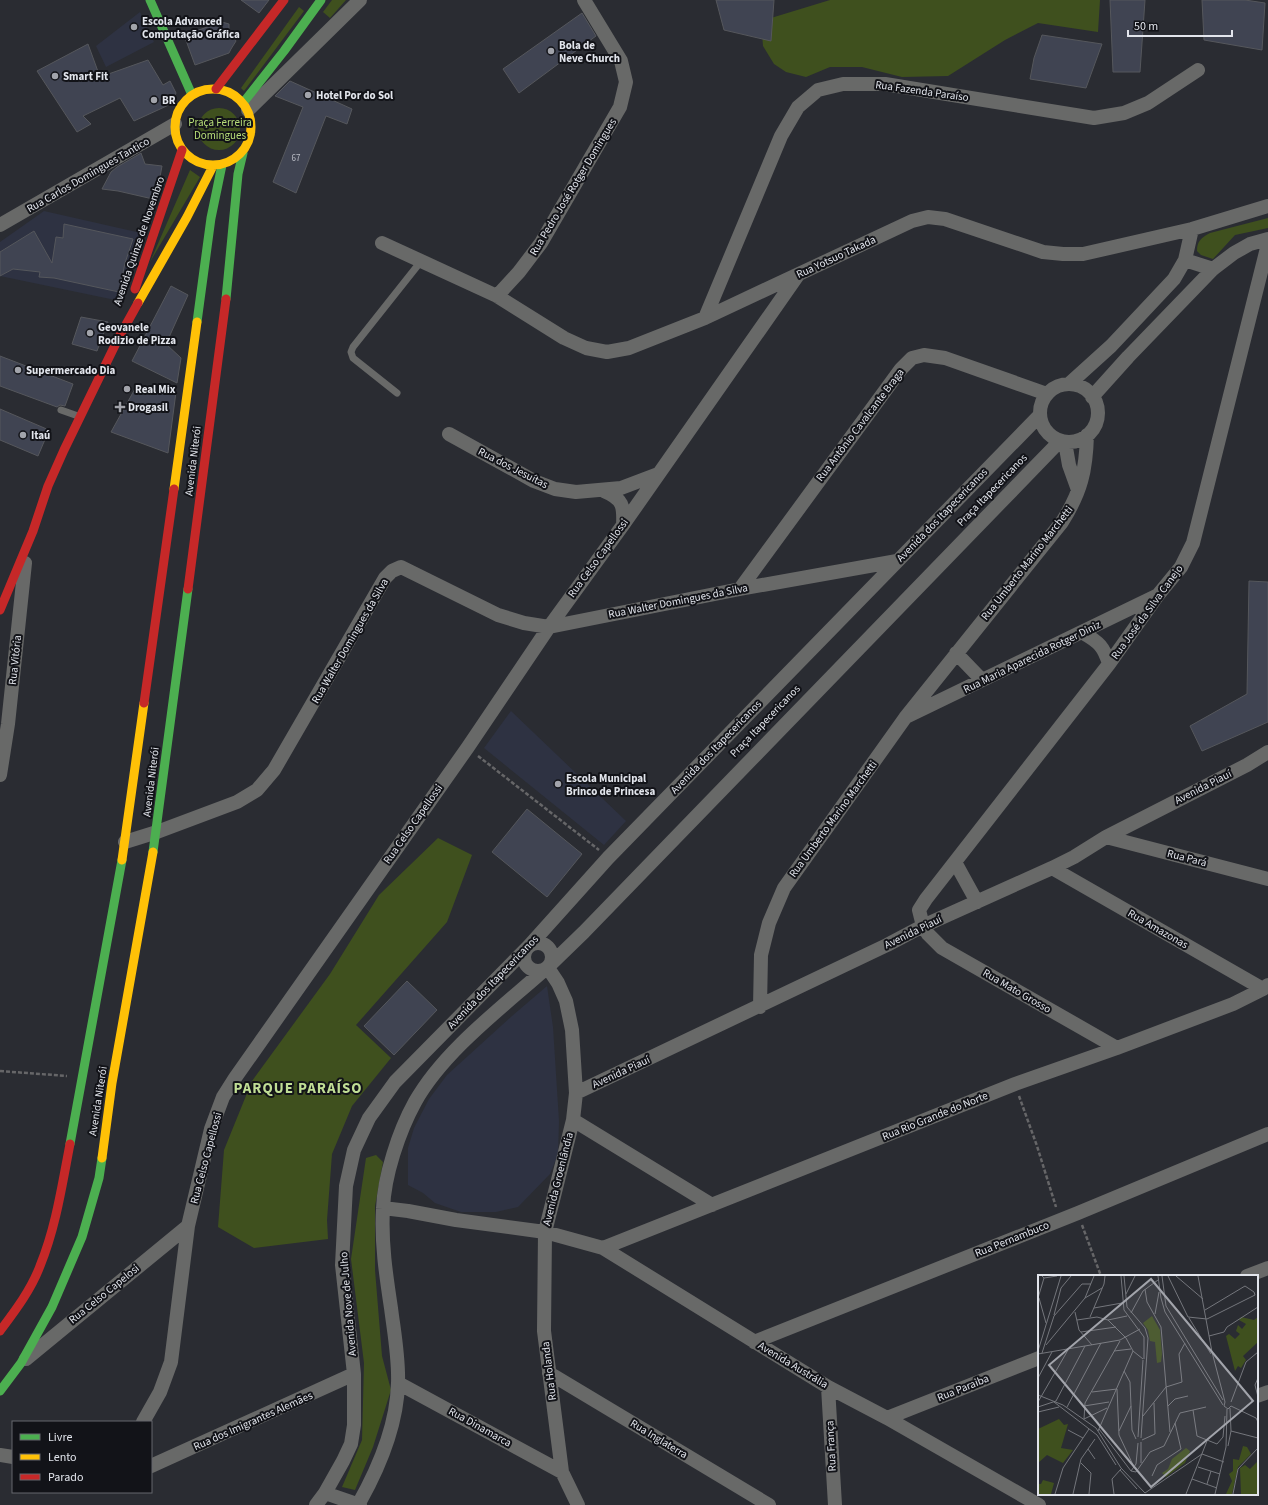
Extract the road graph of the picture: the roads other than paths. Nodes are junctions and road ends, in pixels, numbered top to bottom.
1 (150, 0) edge
2 (284, 0) edge
3 (321, 0) edge
4 (360, 0) edge
5 (584, 0) edge
6 (1198, 70) dead end
7 (216, 89) junction
8 (192, 95) junction
9 (245, 106) junction
10 (175, 124) junction
11 (182, 150) junction
12 (243, 153) junction
13 (222, 165) junction
14 (213, 166) junction
15 (1268, 206) edge
16 (0, 225) edge
17 (1192, 229) junction
18 (1268, 239) edge
19 (382, 243) dead end
20 (1268, 244) edge
21 (422, 260) junction
22 (1185, 260) junction
23 (1213, 269) junction
24 (798, 275) junction
25 (209, 279) junction
26 (228, 283) junction
27 (497, 296) junction
28 (705, 318) junction
29 (118, 339) junction
30 (1069, 384) junction
31 (397, 393) dead end
32 (1048, 394) junction
33 (1092, 397) junction
34 (61, 410) dead end
35 (1040, 415) junction
36 (80, 417) junction
37 (449, 434) dead end
38 (1087, 435) junction
39 (1062, 441) junction
40 (659, 474) junction
41 (604, 490) junction
42 (1078, 490) junction
43 (623, 525) junction
44 (27, 545) junction
45 (897, 561) junction
46 (740, 589) junction
47 (1158, 595) junction
48 (0, 610) edge
49 (549, 627) junction
50 (1083, 633) junction
51 (956, 653) junction
52 (1110, 664) junction
53 (982, 680) junction
54 (905, 718) junction
55 (1268, 752) edge
56 (1268, 762) edge
57 (1247, 764) junction
58 (0, 775) edge
59 (157, 832) junction
60 (1106, 837) junction
61 (125, 842) junction
62 (955, 862) junction
63 (1052, 868) junction
64 (1268, 879) edge
65 (977, 902) junction
66 (923, 926) junction
67 (529, 946) junction
68 (548, 968) junction
69 (1266, 987) edge
70 (760, 1006) junction
71 (1116, 1048) junction
72 (395, 1082) joint
73 (576, 1093) junction
74 (573, 1120) junction
75 (1268, 1134) edge
76 (712, 1205) junction
77 (383, 1208) junction
78 (188, 1226) junction
79 (545, 1232) junction
80 (603, 1248) junction
81 (1268, 1268) edge
82 (1250, 1275) edge
83 (0, 1331) edge
84 (754, 1342) junction
85 (1038, 1358) edge
86 (21, 1363) junction
87 (549, 1373) junction
88 (354, 1374) junction
89 (398, 1383) junction
90 (828, 1387) junction
91 (0, 1391) edge
92 (1268, 1392) edge
93 (1258, 1396) edge
94 (887, 1418) junction
95 (143, 1421) edge
96 (0, 1455) edge
97 (12, 1457) edge
98 (152, 1466) edge
99 (562, 1472) junction
100 (325, 1493) junction
101 (1038, 1500) edge
102 (316, 1505) edge
103 (359, 1505) edge
104 (578, 1505) edge
105 (769, 1505) edge
106 (835, 1505) edge

1 - 8 main road
2 - 7 main road
3 - 9 main road
4 - 9 street
5 - 27 street, Rua Pedro José Rotger Domingues
6 - 28 street, Rua Fazenda Paraíso
7 - 8 main road
7 - 9 main road
8 - 10 main road
9 - 12 main road
10 - 11 main road
10 - 16 street, Rua Carlos Domingues Tantico
11 - 14 main road
11 - 29 main road, Avenida Quinze de Novembro
12 - 13 main road
12 - 26 main road, Avenida Niterói
13 - 14 main road
13 - 25 main road, Avenida Niterói
14 - 29 main road, Avenida Quinze de Novembro
15 - 17 street
17 - 22 street
17 - 24 street, Rua Yotsuo Takada
18 - 23 street
19 - 21 street
20 - 47 street, Rua José da Silva Canejo
21 - 27 street
21 - 31 lane
22 - 23 street
22 - 30 street
23 - 33 street
24 - 28 street, Rua Yotsuo Takada
24 - 40 street, Rua Celso Capellossi
25 - 26 main road
25 - 61 main road, Avenida Niterói
26 - 59 main road, Avenida Niterói
27 - 28 street, Rua Yotsuo Takada
29 - 36 main road, Avenida Quinze de Novembro
30 - 32 street
30 - 33 street
32 - 35 street
32 - 46 street, Rua Antônio Cavalcante Braga
33 - 38 street
34 - 36 lane
35 - 39 street
35 - 45 street, Avenida dos Itapecericanos
36 - 44 main road, Avenida Quinze de Novembro
37 - 41 street, Rua dos Jesuítas
38 - 39 street
38 - 42 street, Rua Umberto Marino Marchetti
39 - 42 street
39 - 68 street, Avenida dos Itapecericanos
40 - 41 street, Rua dos Jesuítas
40 - 43 street, Rua Celso Capellossi
41 - 43 street
42 - 51 street, Rua Umberto Marino Marchetti
43 - 49 street, Rua Celso Capellossi
44 - 48 main road, Avenida Quinze de Novembro
44 - 58 street, Rua Vitória
45 - 46 street, Rua Walter Domingues da Silva
45 - 67 street, Avenida dos Itapecericanos
46 - 49 street, Rua Walter Domingues da Silva
47 - 50 street, Rua Maria Aparecida Rotger Diniz
47 - 52 street, Rua José da Silva Canejo
49 - 59 street, Rua Walter Domingues da Silva
49 - 78 street, Rua Celso Capellossi
50 - 52 street
50 - 53 street, Rua Maria Aparecida Rotger Diniz
51 - 53 street
51 - 54 street, Rua Umberto Marino Marchetti
52 - 62 street, Rua José da Silva Canejo
53 - 54 street, Rua Maria Aparecida Rotger Diniz
54 - 70 street, Rua Umberto Marino Marchetti
55 - 57 street, Avenida Piauí
56 - 57 street, Avenida Piauí
57 - 60 street, Avenida Piauí
59 - 61 street, Rua Walter Domingues da Silva
59 - 86 main road, Avenida Niterói
60 - 63 street, Avenida Piauí
60 - 64 street, Rua Pará
61 - 83 main road, Avenida Niterói
62 - 65 street
62 - 66 street, Rua José da Silva Canejo
63 - 65 street, Avenida Piauí
63 - 69 street, Rua Amazonas
65 - 66 street, Avenida Piauí
66 - 70 street, Avenida Piauí
66 - 71 street, Rua Mato Grosso
67 - 68 street
67 - 68 street
67 - 72 street, Avenida dos Itapecericanos
68 - 73 street, Avenida Groenlândia
68 - 77 street, Avenida dos Itapecericanos
69 - 71 street, Rua Rio Grande do Norte
70 - 73 street, Avenida Piauí
71 - 76 street, Rua Rio Grande do Norte
72 - 88 street, Avenida Nove de Julho
73 - 74 street, Avenida Groenlândia
74 - 76 street
74 - 79 street, Avenida Groenlândia
75 - 84 street, Rua Pernambuco
76 - 80 street, Rua Rio Grande do Norte
77 - 79 street, Avenida Groenlândia
77 - 89 street
78 - 86 street, Rua Celso Capelosi
78 - 95 street, Rua Celso Capellossi
79 - 80 street, Avenida Austrália
79 - 87 street, Rua Holanda
80 - 84 street, Avenida Austrália
81 - 82 street
84 - 90 street, Avenida Austrália
85 - 94 street, Rua Paraiba
86 - 91 main road, Avenida Niterói
87 - 99 street, Rua Holanda
87 - 105 street, Rua Inglaterra
88 - 98 street, Rua dos Imigrantes Alemães
88 - 100 street, Avenida Nove de Julho
89 - 99 street, Rua Dinamarca
89 - 103 street
90 - 94 street, Avenida Austrália
90 - 106 street, Rua França
92 - 93 street
94 - 101 street, Avenida Austrália
96 - 97 street
99 - 104 street, Rua Holanda
100 - 102 street, Avenida Nove de Julho
100 - 103 street

